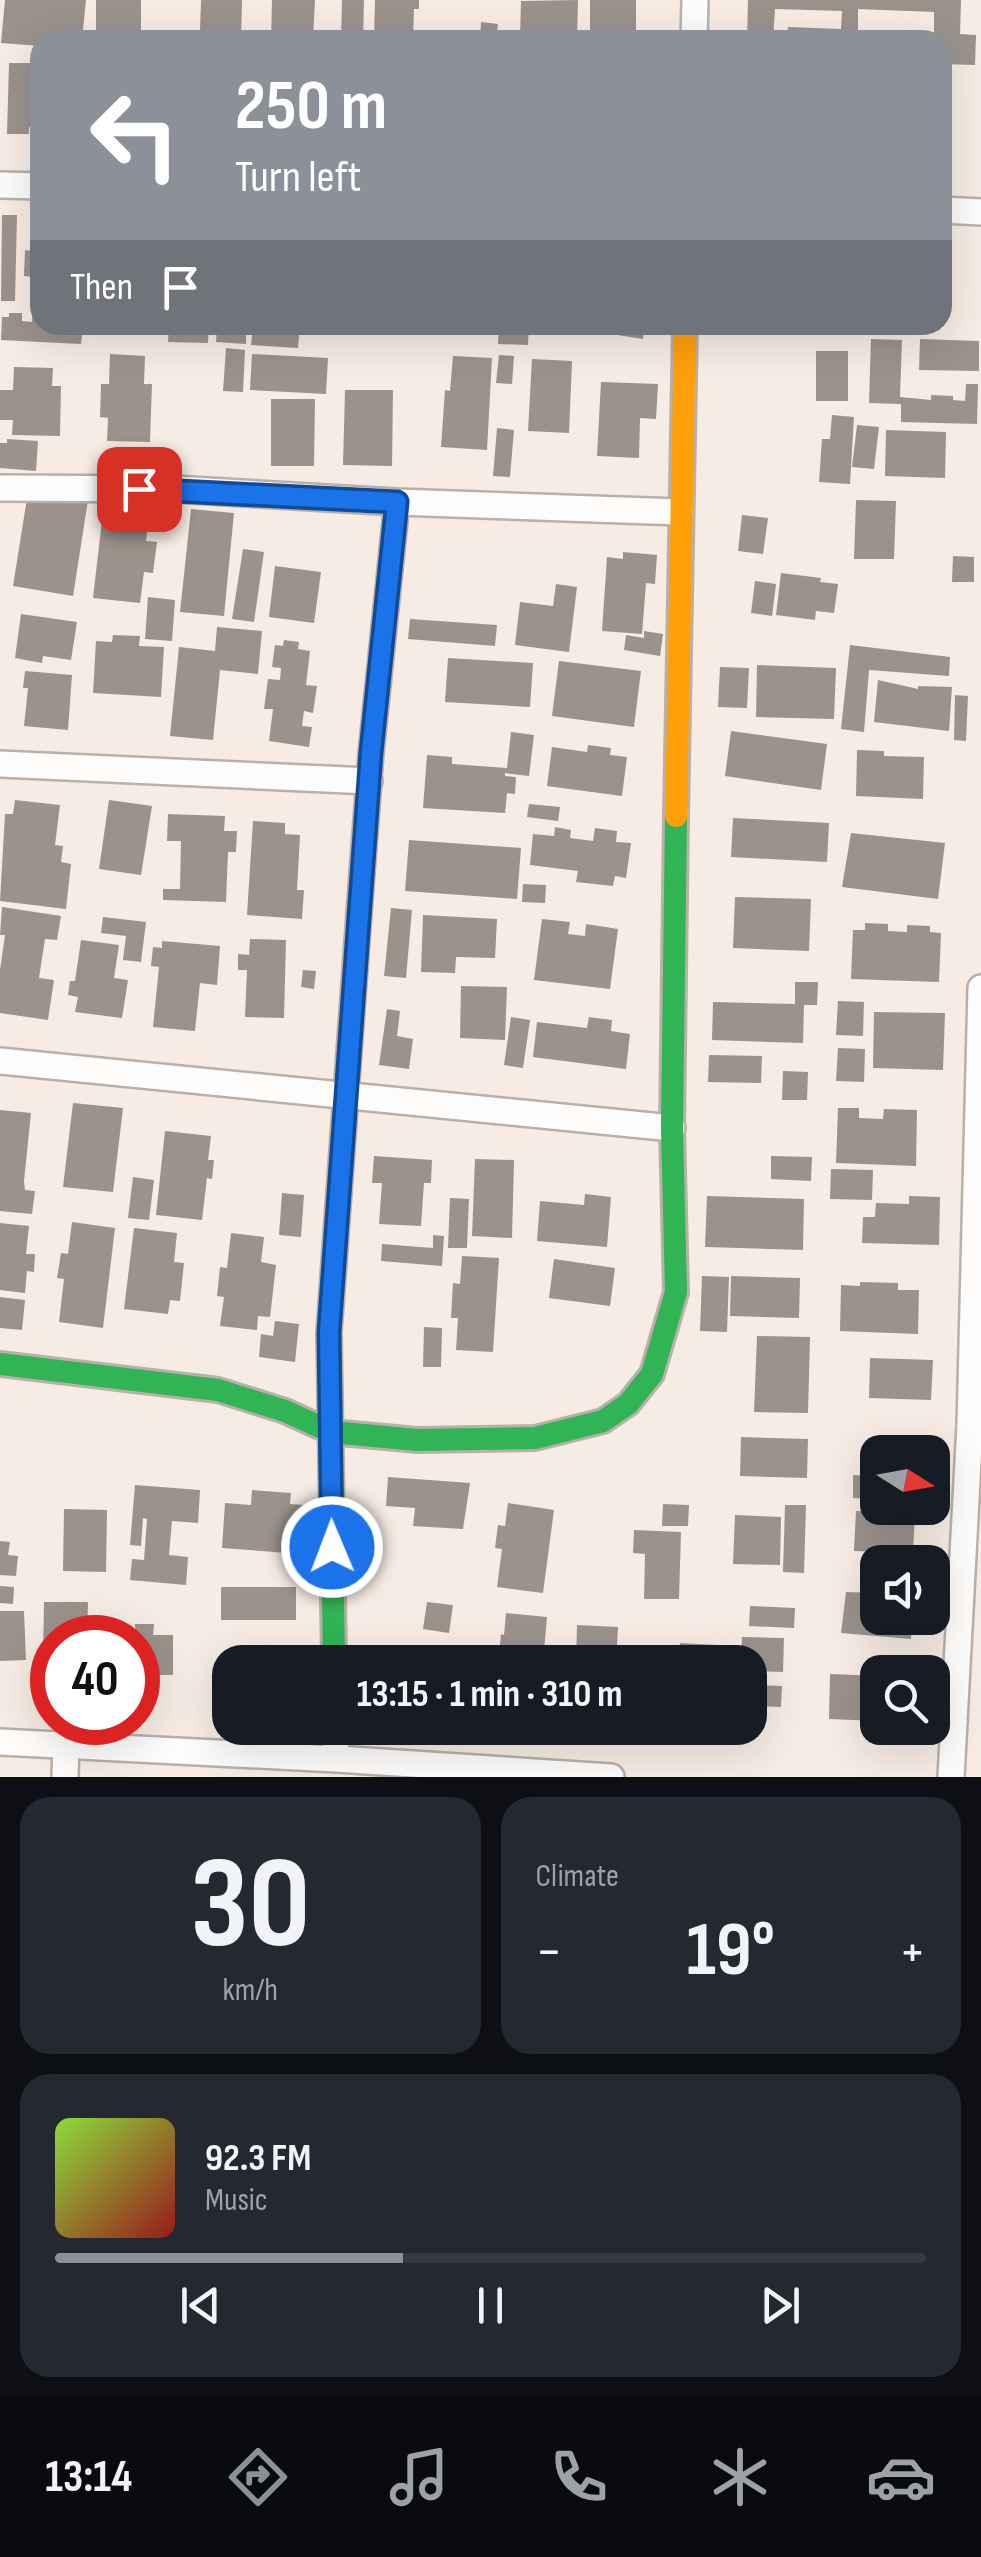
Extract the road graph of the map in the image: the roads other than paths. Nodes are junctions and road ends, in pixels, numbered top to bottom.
1 (695, 0) edge
2 (694, 30) edge
3 (0, 185) edge
4 (30, 186) edge
5 (952, 211) edge
6 (981, 212) edge
7 (685, 335) edge
8 (0, 488) edge
9 (397, 502) junction
10 (680, 512) junction
11 (0, 764) edge
12 (370, 781) junction
13 (981, 988) edge
14 (0, 1061) edge
15 (347, 1095) junction
16 (672, 1128) junction
17 (980, 1161) edge
18 (0, 1364) edge
19 (975, 1426) edge
20 (330, 1432) junction
21 (334, 1645) edge
22 (0, 1742) edge
23 (30, 1743) edge
24 (66, 1745) edge
25 (84, 1745) edge
26 (336, 1745) edge
27 (336, 1759) junction
28 (65, 1777) edge
29 (611, 1777) edge
30 (952, 1777) edge

1 - 2 street
3 - 4 street
5 - 6 street
7 - 10 street
8 - 9 street
9 - 10 street
9 - 12 street
10 - 16 street
11 - 12 street
12 - 15 street
13 - 17 street
14 - 15 street
15 - 16 street
15 - 20 street
16 - 20 street
17 - 19 street
18 - 20 street
19 - 30 street
20 - 21 street
22 - 23 street
24 - 28 street
25 - 27 street
26 - 27 street
27 - 29 street

